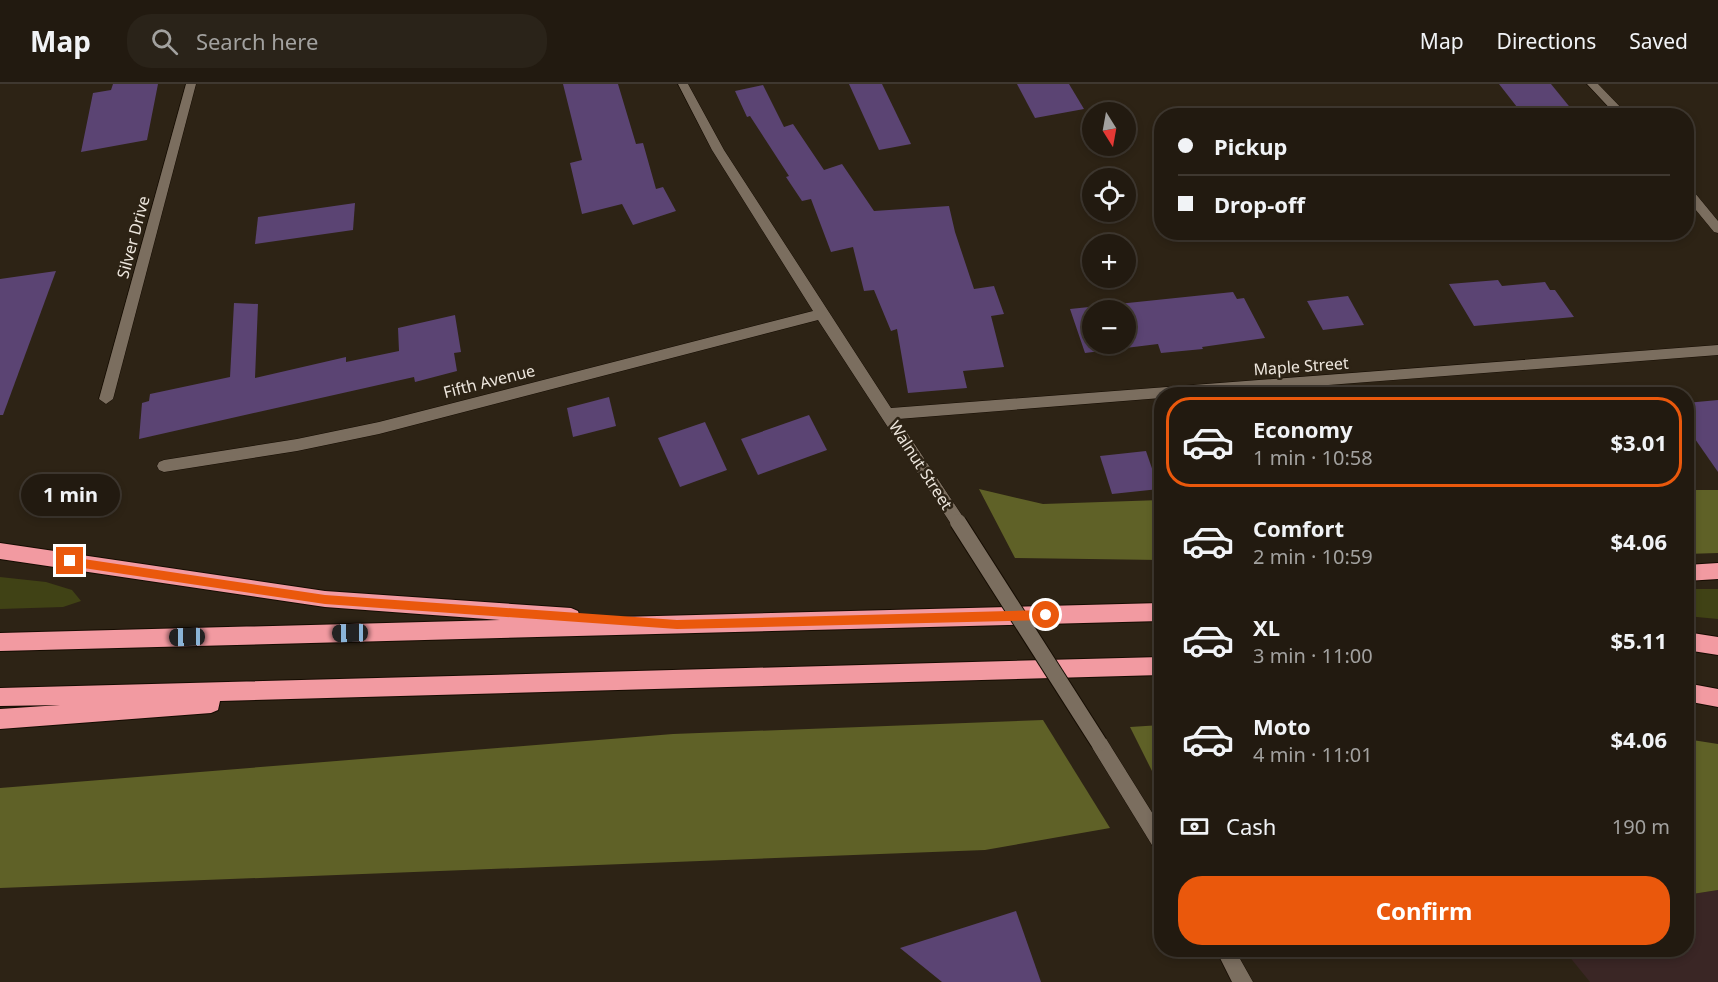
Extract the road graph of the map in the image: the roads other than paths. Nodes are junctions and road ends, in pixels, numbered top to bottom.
1 (191, 84) edge
2 (683, 84) edge
3 (1592, 84) edge
4 (1616, 108) edge
5 (1694, 200) edge
6 (1718, 229) edge
7 (821, 314) junction
8 (1718, 350) edge
9 (1238, 387) edge
10 (1154, 393) edge
11 (106, 399) dead end
12 (887, 414) junction
13 (164, 466) dead end
14 (0, 551) edge
15 (1718, 572) edge
16 (1694, 573) edge
17 (1154, 602) edge
18 (1154, 612) edge
19 (932, 618) junction
20 (677, 624) junction
21 (0, 642) edge
22 (1694, 642) edge
23 (1718, 646) edge
24 (1154, 666) edge
25 (452, 685) junction
26 (1694, 694) edge
27 (0, 697) edge
28 (1718, 698) edge
29 (0, 719) edge
30 (1154, 833) edge
31 (1229, 957) edge
32 (1243, 982) edge

1 - 11 street, Silver Drive
2 - 7 street, Walnut Street
3 - 4 street
5 - 6 street
7 - 12 street, Walnut Street
7 - 13 street, Fifth Avenue
8 - 9 street, Maple Street
10 - 12 street, Maple Street
12 - 30 street, Walnut Street, bridge
14 - 20 highway
15 - 16 highway
17 - 19 highway
18 - 19 highway
19 - 20 highway
20 - 21 highway
22 - 23 highway
24 - 25 highway
25 - 27 highway
25 - 29 highway
26 - 28 highway
31 - 32 street

